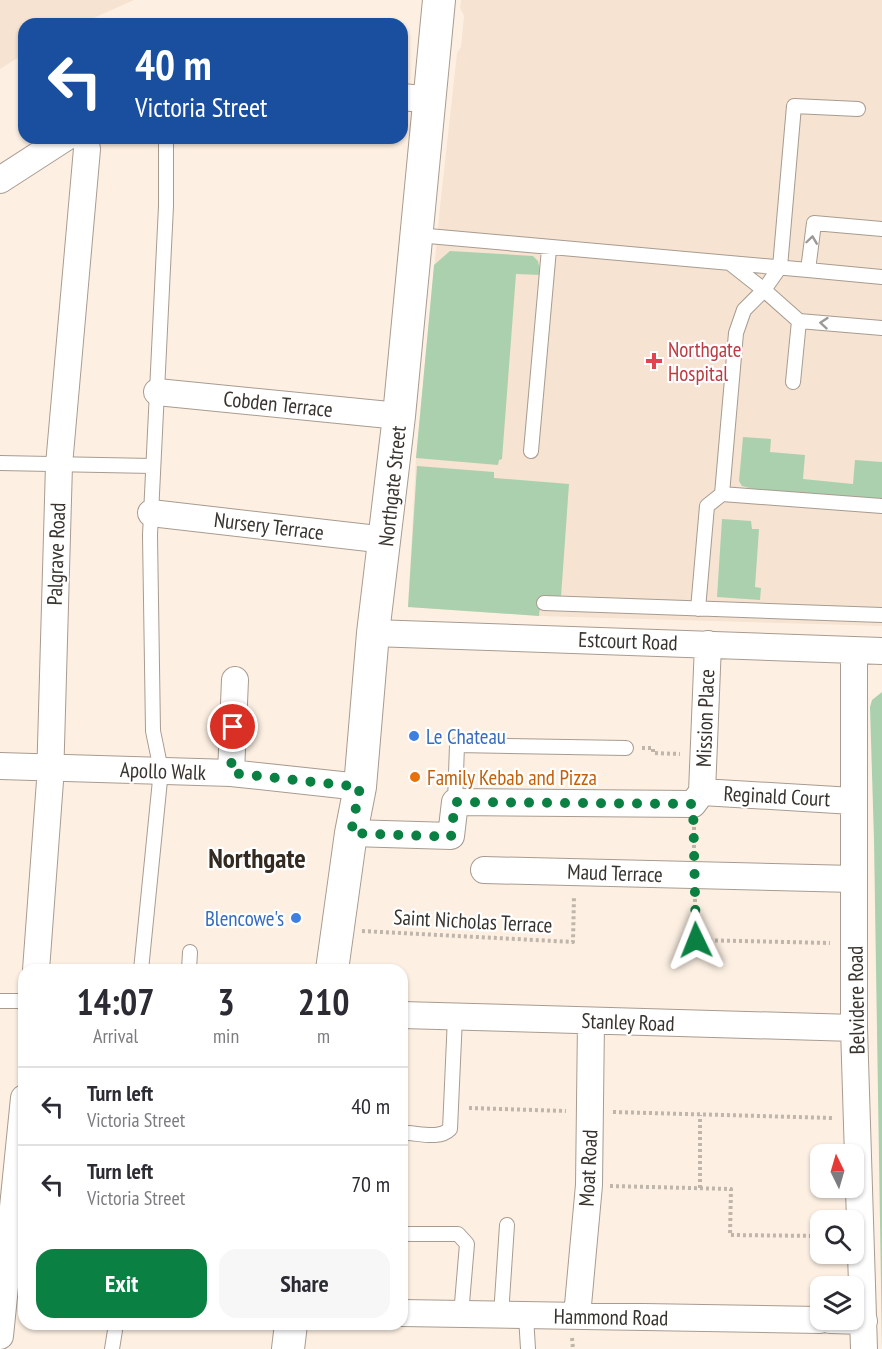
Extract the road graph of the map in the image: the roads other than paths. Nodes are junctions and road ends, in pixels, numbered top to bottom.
1 (439, 0) edge
2 (417, 99) edge
3 (858, 110) dead end
4 (56, 144) edge
5 (86, 144) edge
6 (166, 144) edge
7 (0, 180) edge
8 (882, 229) edge
9 (417, 235) junction
10 (549, 249) junction
11 (731, 264) junction
12 (780, 267) junction
13 (808, 270) junction
14 (882, 277) edge
15 (764, 290) junction
16 (799, 321) junction
17 (882, 328) edge
18 (793, 382) dead end
19 (157, 392) junction
20 (399, 416) junction
21 (531, 451) dead end
22 (0, 463) edge
23 (59, 465) junction
24 (152, 466) junction
25 (722, 494) junction
26 (882, 506) edge
27 (151, 513) junction
28 (386, 540) junction
29 (544, 603) dead end
30 (698, 609) junction
31 (882, 615) edge
32 (373, 633) junction
33 (708, 644) junction
34 (854, 650) junction
35 (882, 651) edge
36 (235, 680) dead end
37 (626, 748) road end
38 (0, 766) edge
39 (50, 767) junction
40 (161, 770) junction
41 (231, 773) junction
42 (360, 787) junction
43 (697, 798) junction
44 (853, 801) junction
45 (455, 802) junction
46 (351, 833) junction
47 (484, 870) dead end
48 (854, 879) junction
49 (190, 952) dead end
50 (36, 964) edge
51 (142, 964) edge
52 (189, 964) edge
53 (333, 964) edge
54 (0, 1000) edge
55 (18, 1001) edge
56 (408, 1015) edge
57 (455, 1017) junction
58 (591, 1020) junction
59 (854, 1028) junction
60 (408, 1133) dead end
61 (18, 1166) edge
62 (507, 1225) dead end
63 (410, 1234) dead end
64 (12, 1235) edge
65 (863, 1276) edge
66 (408, 1313) edge
67 (461, 1315) junction
68 (501, 1315) junction
69 (526, 1316) junction
70 (577, 1316) junction
71 (810, 1320) edge
72 (115, 1330) edge
73 (290, 1330) edge
74 (864, 1330) edge
75 (0, 1336) edge
76 (112, 1349) edge
77 (288, 1349) edge
78 (528, 1349) edge
79 (864, 1349) edge

1 - 2 street, Northgate Street
2 - 9 street, Northgate Street
3 - 12 lane
4 - 7 street
5 - 23 street, Palgrave Road
6 - 19 lane
13 -> 8 lane
9 - 10 lane
9 - 20 street, Northgate Street
10 - 11 lane
10 - 21 lane
11 - 12 lane
11 - 15 lane
12 - 13 lane
12 - 15 lane
13 - 14 lane
15 - 16 lane
15 - 25 lane
17 -> 16 lane
16 - 18 lane
19 - 20 street, Cobden Terrace
19 - 24 lane
20 - 28 street, Northgate Street
22 - 23 lane
23 - 24 lane
23 - 39 street, Palgrave Road
24 - 27 lane
25 - 26 lane
25 - 30 lane
27 - 28 street, Nursery Terrace
27 - 40 lane
28 - 32 street, Northgate Street
29 - 30 lane
30 - 31 lane
32 - 33 street, Estcourt Road
32 - 42 street, Northgate Street
33 - 34 street, Estcourt Road
33 - 43 street, Mission Place
34 - 35 street, Estcourt Road
34 - 44 street, Belvidere Road
36 - 41 street
37 - 45 lane
38 - 39 street, Apollo Walk
39 - 40 street, Apollo Walk
39 - 50 street, Palgrave Road
40 - 41 street, Apollo Walk
40 - 51 lane
41 - 42 street, Apollo Walk
42 - 46 street, Northgate Street
43 - 44 street, Reginald Court
43 - 45 street, Reginald Court
44 - 48 street, Belvidere Road
45 - 46 street
46 - 53 street, Northgate Street
47 - 48 street, Maud Terrace
48 - 59 street, Belvidere Road
49 - 52 lane
54 - 55 lane
56 - 57 street, Stanley Road
57 - 58 street, Stanley Road
57 - 60 lane
58 - 59 street, Stanley Road
58 - 70 street, Moat Road
59 - 65 street, Belvidere Road
61 - 64 street
62 - 68 lane
63 - 67 lane
64 - 75 street
66 - 67 street, Hammond Road
67 - 68 street, Hammond Road
68 - 69 street, Hammond Road
69 - 70 street, Hammond Road
69 - 78 lane
70 - 71 street, Hammond Road
72 - 76 lane
73 - 77 street
74 - 79 street, Belvidere Road

